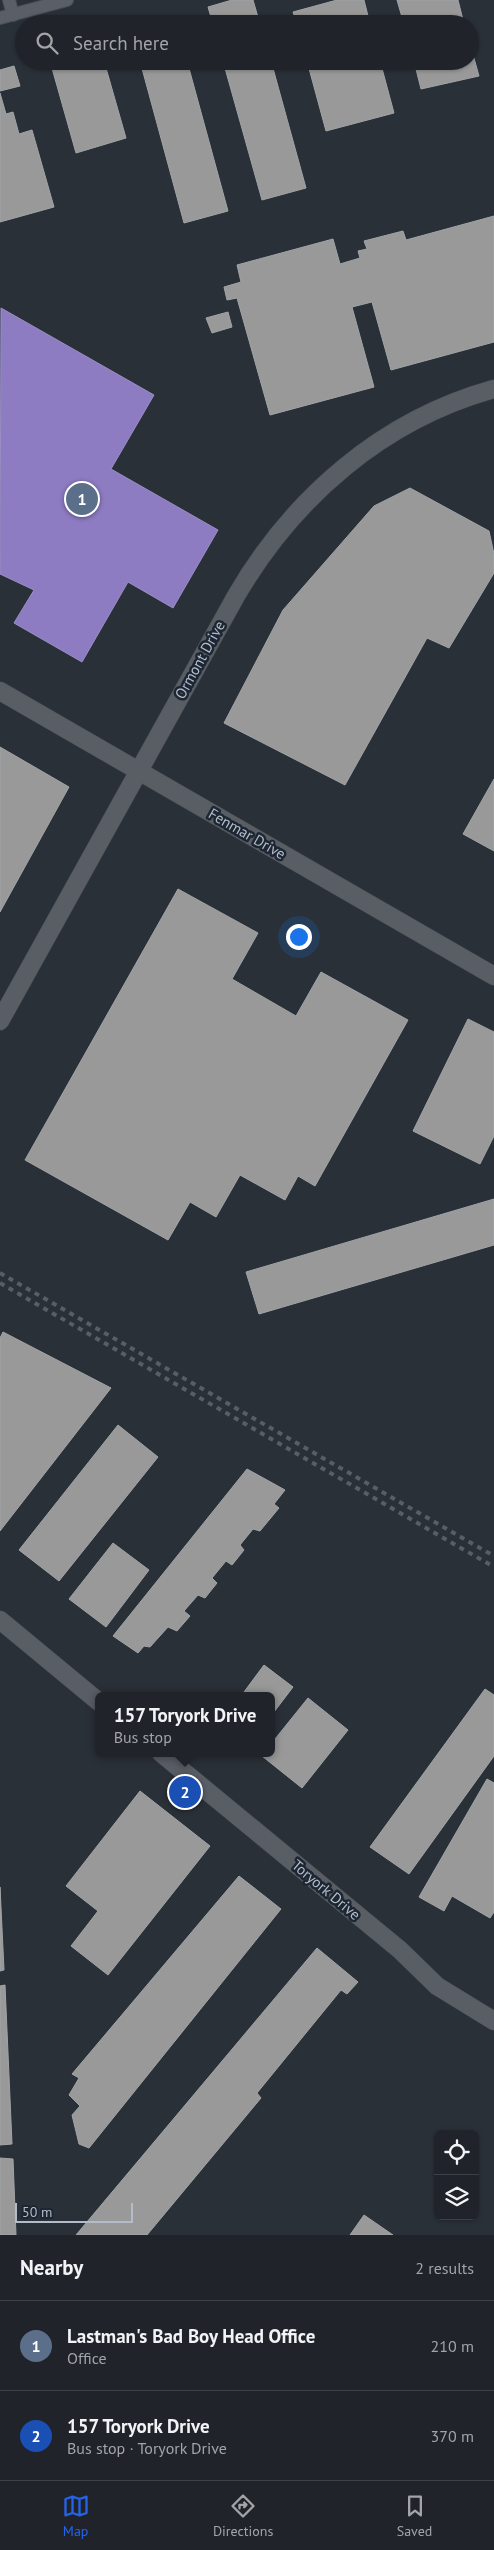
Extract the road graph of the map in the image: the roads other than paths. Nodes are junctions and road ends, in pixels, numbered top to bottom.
1 (9, 0) edge
2 (67, 0) edge
3 (13, 14) junction
4 (0, 18) edge
5 (494, 389) edge
6 (0, 691) edge
7 (138, 771) junction
8 (494, 976) edge
9 (0, 1021) edge
10 (0, 1620) edge
11 (95, 1699) edge
12 (166, 1757) edge
13 (494, 2021) edge

1 - 3 street
2 - 3 street
3 - 4 street
5 - 7 street, Ormont Drive
6 - 7 street, Fenmar Drive
7 - 8 street, Fenmar Drive
7 - 9 street, Ormont Drive
10 - 11 street
12 - 13 street, Toryork Drive

